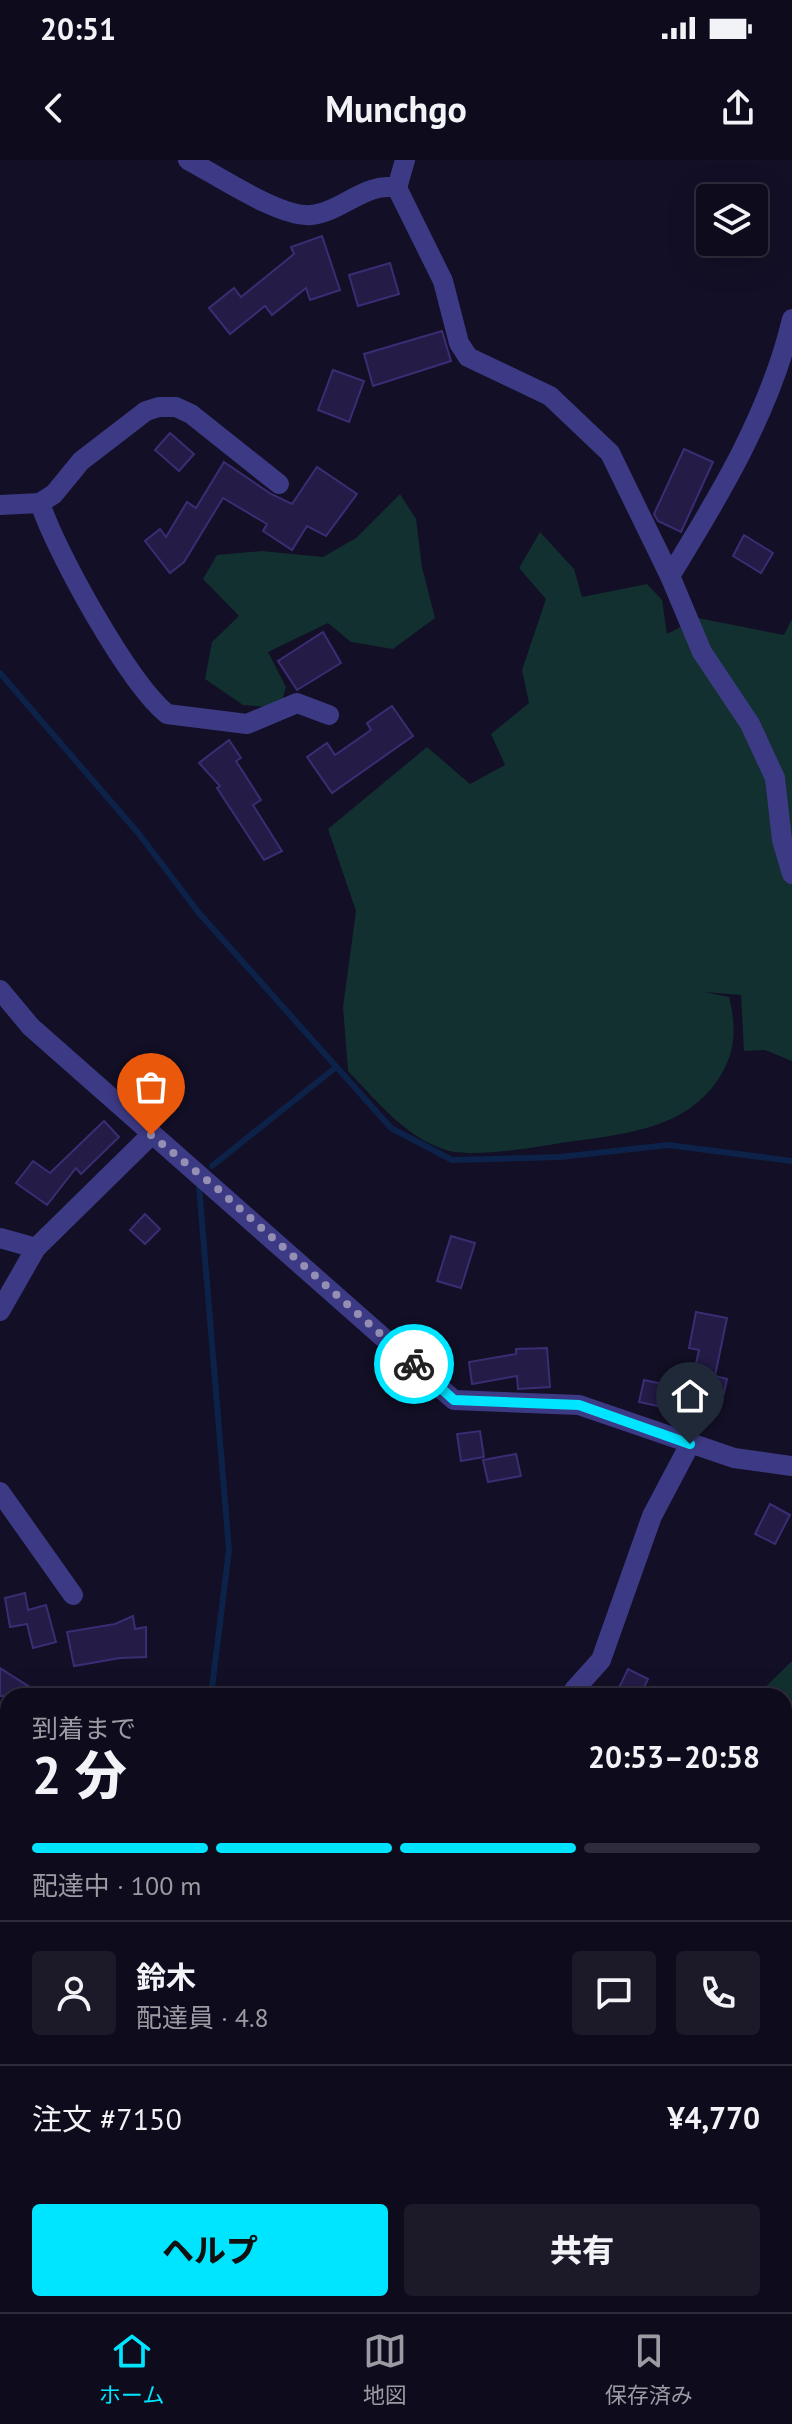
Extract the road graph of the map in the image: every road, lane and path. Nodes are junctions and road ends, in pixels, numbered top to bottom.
1 (188, 160) edge
2 (405, 160) edge
3 (397, 188) junction
4 (792, 319) edge
5 (279, 484) dead end
6 (40, 503) junction
7 (0, 505) edge
8 (670, 576) junction
9 (329, 715) dead end
10 (792, 874) edge
11 (0, 990) edge
12 (151, 1135) junction
13 (0, 1238) edge
14 (36, 1248) junction
15 (0, 1311) edge
16 (690, 1444) junction
17 (792, 1466) edge
18 (0, 1492) edge
19 (73, 1595) dead end
20 (576, 1688) edge

1 - 3 street
2 - 3 street
3 - 8 street
4 - 8 street
5 - 6 street
6 - 7 street
6 - 9 street
8 - 10 street
11 - 12 street
12 - 14 street
12 - 16 street
13 - 14 street
14 - 15 street
16 - 17 street
16 - 20 street
18 - 19 street

